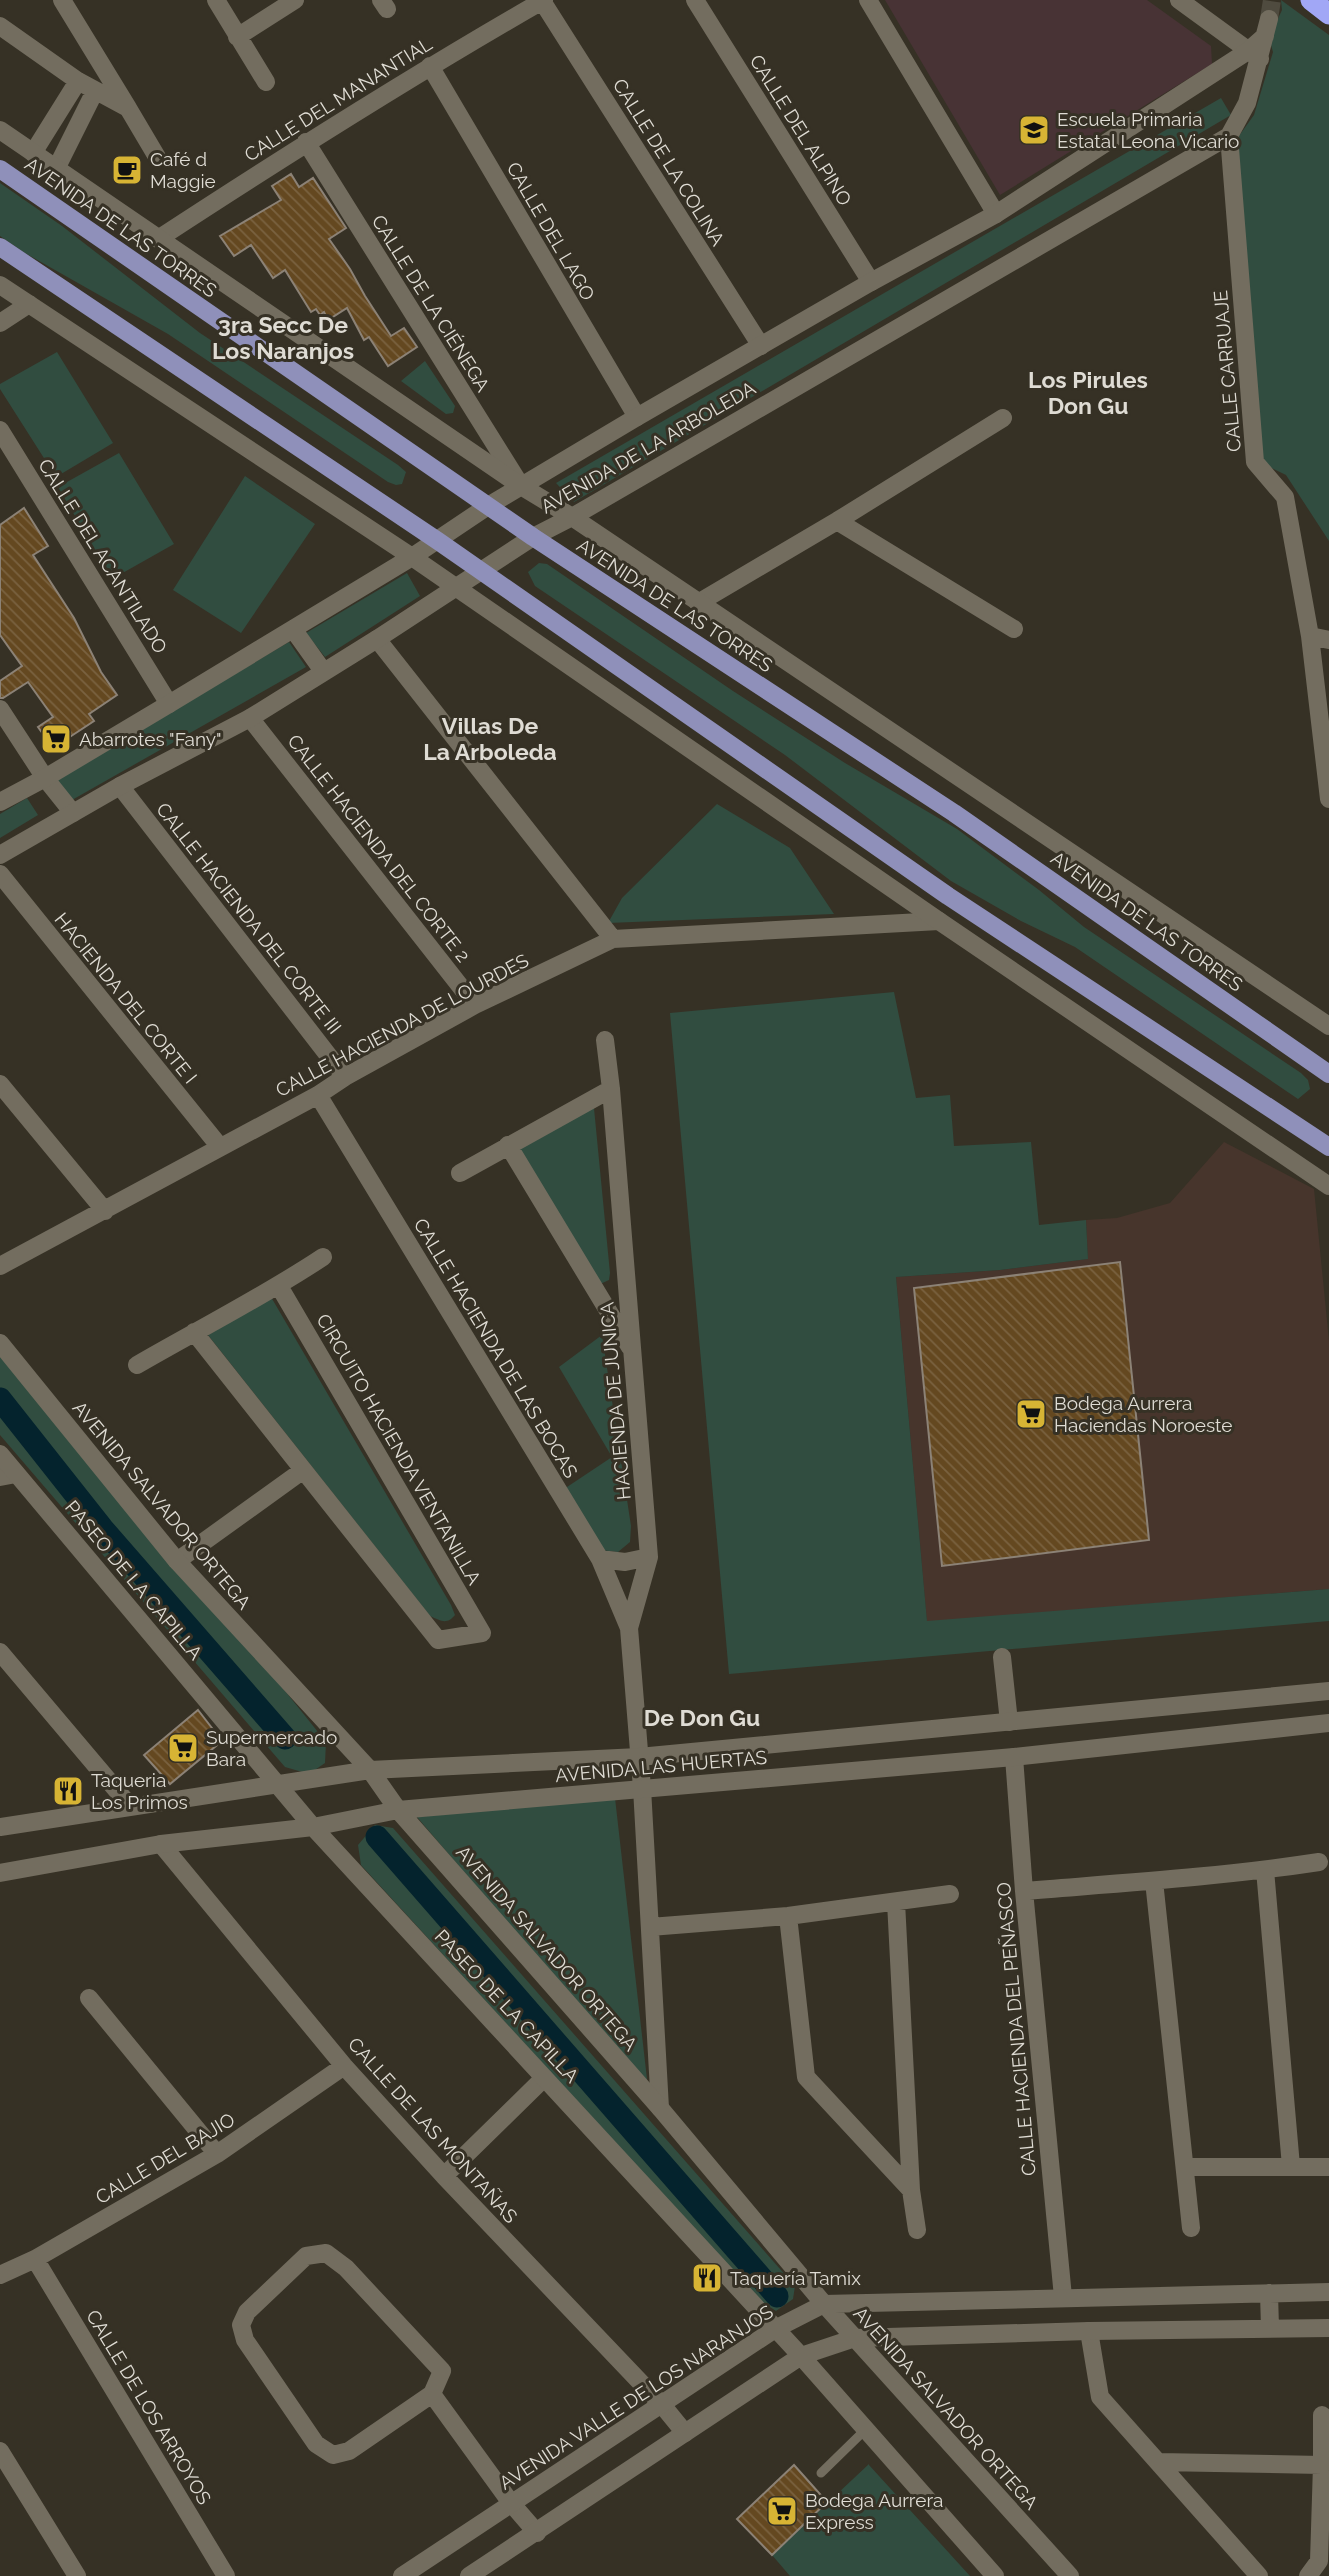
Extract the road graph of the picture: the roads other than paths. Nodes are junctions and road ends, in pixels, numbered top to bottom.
1 (62, 0) edge
2 (216, 0) edge
3 (295, 0) edge
4 (695, 0) edge
5 (868, 0) edge
6 (1179, 0) edge
7 (1311, 0) edge
8 (543, 1) edge
9 (1329, 13) edge
10 (0, 26) edge
11 (1267, 28) tunnel mouth
12 (237, 37) junction
13 (1254, 55) junction
14 (430, 66) junction
15 (78, 81) junction
16 (266, 82) dead end
17 (95, 90) junction
18 (128, 108) junction
19 (0, 130) edge
20 (1229, 136) junction
21 (306, 142) junction
22 (33, 153) junction
23 (157, 157) dead end
24 (0, 169) edge
25 (56, 169) junction
26 (996, 214) junction
27 (158, 239) junction
28 (0, 247) edge
29 (871, 282) junction
30 (0, 285) edge
31 (29, 304) junction
32 (0, 323) edge
33 (761, 345) junction
34 (637, 417) junction
35 (1003, 418) dead end
36 (0, 430) edge
37 (521, 486) junction
38 (488, 506) junction
39 (572, 517) junction
40 (837, 521) junction
41 (533, 537) junction
42 (438, 541) junction
43 (412, 557) junction
44 (479, 571) junction
45 (455, 586) junction
46 (698, 603) junction
47 (293, 629) junction
48 (1014, 629) dead end
49 (1310, 635) junction
50 (377, 639) junction
51 (1329, 640) edge
52 (323, 671) junction
53 (169, 704) junction
54 (0, 709) edge
55 (250, 718) junction
56 (45, 778) junction
57 (120, 786) junction
58 (1329, 799) edge
59 (0, 802) edge
60 (72, 813) junction
61 (0, 855) edge
62 (0, 874) edge
63 (939, 921) junction
64 (613, 939) junction
65 (475, 1005) junction
66 (1329, 1026) edge
67 (605, 1040) dead end
68 (1329, 1074) edge
69 (345, 1077) junction
70 (0, 1084) edge
71 (611, 1089) junction
72 (318, 1095) junction
73 (508, 1145) junction
74 (220, 1147) junction
75 (1329, 1147) edge
76 (460, 1173) dead end
77 (1329, 1184) edge
78 (1329, 1193) edge
79 (105, 1211) junction
80 (323, 1257) dead end
81 (0, 1266) edge
82 (279, 1286) junction
83 (194, 1332) junction
84 (0, 1343) edge
85 (632, 1350) junction
86 (137, 1366) dead end
87 (0, 1454) edge
88 (302, 1471) junction
89 (8, 1475) edge
90 (649, 1557) junction
91 (600, 1559) junction
92 (177, 1561) junction
93 (629, 1628) junction
94 (0, 1652) edge
95 (1002, 1657) dead end
96 (1329, 1691) edge
97 (1009, 1722) junction
98 (1329, 1723) edge
99 (639, 1757) junction
100 (1014, 1757) junction
101 (370, 1770) junction
102 (279, 1786) junction
103 (642, 1788) junction
104 (130, 1806) junction
105 (398, 1810) junction
106 (0, 1827) edge
107 (313, 1827) junction
108 (161, 1844) junction
109 (1319, 1862) dead end
110 (1265, 1870) junction
111 (0, 1873) edge
112 (1154, 1881) junction
113 (1024, 1891) junction
114 (950, 1894) dead end
115 (896, 1902) junction
116 (788, 1916) junction
117 (650, 1927) junction
118 (89, 1998) dead end
119 (345, 2066) junction
120 (544, 2077) junction
121 (660, 2108) junction
122 (217, 2154) junction
123 (1291, 2166) junction
124 (1185, 2167) junction
125 (1329, 2167) edge
126 (444, 2176) junction
127 (911, 2190) junction
128 (1191, 2228) dead end
129 (917, 2230) dead end
130 (35, 2259) junction
131 (0, 2275) edge
132 (1329, 2292) edge
133 (1269, 2293) junction
134 (1062, 2297) junction
135 (824, 2304) junction
136 (1270, 2328) junction
137 (1329, 2328) edge
138 (775, 2329) junction
139 (1089, 2331) junction
140 (855, 2338) junction
141 (801, 2356) junction
142 (432, 2394) junction
143 (663, 2406) junction
144 (1322, 2416) dead end
145 (865, 2430) junction
146 (685, 2433) junction
147 (0, 2451) edge
148 (1158, 2462) junction
149 (1322, 2465) junction
150 (821, 2473) dead end
151 (511, 2502) junction
152 (537, 2533) junction
153 (77, 2576) edge
154 (226, 2576) edge
155 (402, 2576) edge
156 (469, 2576) edge
157 (995, 2576) edge
158 (1070, 2576) edge
159 (1259, 2576) edge
160 (1308, 2576) edge

1 - 18 street
2 - 12 street
3 - 12 street
4 - 29 street, CALLE DEL ALPINO
5 - 26 street
6 - 13 street
7 - 9 highway
8 - 14 street, CALLE DEL MANANTIAL
8 - 33 street, CALLE DE LA COLINA
10 - 15 street
11 - 13 street, AVENIDA DE LA ARBOLEDA
12 - 16 street
13 - 20 street
13 - 26 street, AVENIDA DE LA ARBOLEDA
14 - 21 street, CALLE DEL MANANTIAL
14 - 34 street, CALLE DEL LAGO
15 - 17 street
15 - 22 street
17 - 18 street
17 - 25 street
18 - 23 street
19 - 22 street, AVENIDA DE LAS TORRES
20 - 39 street, AVENIDA DE LA ARBOLEDA
20 - 49 street, CALLE CARRUAJE
21 - 27 street, CALLE DEL MANANTIAL
21 - 37 street, CALLE DE LA CIÉNEGA
22 - 25 street, AVENIDA DE LAS TORRES
24 - 38 main road, AVENIDA DE LAS TORRES
25 - 27 street, AVENIDA DE LAS TORRES
26 - 29 street, AVENIDA DE LA ARBOLEDA
27 - 37 street, AVENIDA DE LAS TORRES
28 - 42 main road
29 - 33 street, AVENIDA DE LA ARBOLEDA
30 - 31 street
31 - 32 street
31 - 43 street
33 - 34 street, AVENIDA DE LA ARBOLEDA
34 - 37 street, AVENIDA DE LA ARBOLEDA
35 - 40 street
36 - 53 street, CALLE DEL ACANTILADO
37 - 38 street, AVENIDA DE LA ARBOLEDA
37 - 39 street, AVENIDA DE LAS TORRES
38 - 41 main road, AVENIDA DE LAS TORRES
38 - 42 street, AVENIDA DE LA ARBOLEDA
39 - 41 street, AVENIDA DE LA ARBOLEDA
39 - 46 street, AVENIDA DE LAS TORRES
40 - 46 street
40 - 48 street
41 - 44 street, AVENIDA DE LA ARBOLEDA
41 - 68 main road, AVENIDA DE LAS TORRES
42 - 43 street, AVENIDA DE LA ARBOLEDA
42 - 44 main road
43 - 45 street
43 - 47 street, AVENIDA DE LA ARBOLEDA
44 - 45 street, AVENIDA DE LA ARBOLEDA
44 - 75 main road
45 - 50 street, AVENIDA DE LA ARBOLEDA
45 - 63 street
46 - 66 street, AVENIDA DE LAS TORRES
47 - 52 street
47 - 53 street, AVENIDA DE LA ARBOLEDA
49 - 51 street
49 - 58 street, CALLE CARRUAJE
50 - 52 street, AVENIDA DE LA ARBOLEDA
50 - 64 street
52 - 55 street, AVENIDA DE LA ARBOLEDA
53 - 56 street, AVENIDA DE LA ARBOLEDA
54 - 56 street
55 - 57 street, AVENIDA DE LA ARBOLEDA
55 - 65 street, CALLE HACIENDA DEL CORTE 2
56 - 59 street, AVENIDA DE LA ARBOLEDA
56 - 60 street
57 - 60 street, AVENIDA DE LA ARBOLEDA
57 - 69 street, CALLE HACIENDA DEL CORTE III
60 - 61 street, AVENIDA DE LA ARBOLEDA
62 - 74 street, HACIENDA DEL CORTE I
63 - 64 street, CALLE HACIENDA DE LOURDES
63 - 77 street
64 - 65 street, CALLE HACIENDA DE LOURDES
65 - 69 street, CALLE HACIENDA DE LOURDES
67 - 71 street, HACIENDA DE JUNICA
69 - 72 street, CALLE HACIENDA DE LOURDES
70 - 79 street
71 - 73 street
71 - 85 street, HACIENDA DE JUNICA
72 - 74 street, CALLE HACIENDA DE LOURDES
72 - 91 street, CALLE HACIENDA DE LAS BOCAS
73 - 76 street
73 - 85 street
74 - 79 street, CALLE HACIENDA DE LOURDES
77 - 78 street
79 - 81 street, CALLE HACIENDA DE LOURDES
80 - 82 street
82 - 83 street
82 - 88 street, CIRCUITO HACIENDA VENTANILLA
83 - 86 street
83 - 88 street
84 - 92 street, AVENIDA SALVADOR ORTEGA
85 - 90 street, HACIENDA DE JUNICA
87 - 89 street, PASEO DE LA CAPILLA
88 - 92 street
89 - 102 street, PASEO DE LA CAPILLA
90 - 91 street
90 - 93 street, HACIENDA DE JUNICA
91 - 93 street, CALLE HACIENDA DE LAS BOCAS
92 - 101 street, AVENIDA SALVADOR ORTEGA
93 - 99 street, HACIENDA DE JUNICA
94 - 104 street
95 - 97 street
96 - 97 street, AVENIDA LAS HUERTAS
97 - 99 street, AVENIDA LAS HUERTAS
98 - 100 street, AVENIDA LAS HUERTAS
99 - 101 street, AVENIDA LAS HUERTAS
99 - 103 street, HACIENDA DE JUNICA
100 - 103 street, AVENIDA LAS HUERTAS
100 - 113 street, CALLE HACIENDA DEL PEÑASCO
101 - 102 street, AVENIDA LAS HUERTAS
101 - 105 street, AVENIDA SALVADOR ORTEGA
102 - 104 street, AVENIDA LAS HUERTAS
102 - 107 street, PASEO DE LA CAPILLA
103 - 105 street, AVENIDA LAS HUERTAS
103 - 117 street, HACIENDA DE JUNICA
104 - 106 street, AVENIDA LAS HUERTAS
105 - 107 street, AVENIDA LAS HUERTAS
105 - 121 street, AVENIDA SALVADOR ORTEGA
107 - 108 street, AVENIDA LAS HUERTAS
107 - 120 street, PASEO DE LA CAPILLA
108 - 111 street, AVENIDA LAS HUERTAS
108 - 119 street, CALLE DE LAS MONTAÑAS
109 - 110 street
110 - 112 street
110 - 123 street
112 - 113 street
112 - 124 street
113 - 134 street, CALLE HACIENDA DEL PEÑASCO
114 - 115 street
115 - 116 street
115 - 127 street
116 - 117 street
116 - 127 street
117 - 121 street, HACIENDA DE JUNICA
118 - 122 street
119 - 122 street, CALLE DEL BAJIO
119 - 126 street, CALLE DE LAS MONTAÑAS
120 - 126 street
120 - 138 street, PASEO DE LA CAPILLA
121 - 135 street, AVENIDA SALVADOR ORTEGA
122 - 130 street, CALLE DEL BAJIO
123 - 124 street
123 - 125 street
124 - 128 street
126 - 143 street, CALLE DE LAS MONTAÑAS
127 - 129 street
130 - 131 street, CALLE DEL BAJIO
130 - 154 street, CALLE DE LOS ARROYOS
132 - 133 street, AVENIDA VALLE DE LOS NARANJOS
133 - 134 street, AVENIDA VALLE DE LOS NARANJOS
133 - 136 street
134 - 135 street, AVENIDA VALLE DE LOS NARANJOS
135 - 138 street, AVENIDA VALLE DE LOS NARANJOS
135 - 140 street, AVENIDA SALVADOR ORTEGA
136 - 137 street
136 - 139 street
138 - 141 street, PASEO DE LA CAPILLA
138 - 143 street, AVENIDA VALLE DE LOS NARANJOS
139 - 140 street
139 - 148 street
140 - 141 street
140 - 158 street, AVENIDA SALVADOR ORTEGA
141 - 145 street, PASEO DE LA CAPILLA
141 - 146 street
142 - 142 street
142 - 151 street
143 - 146 street, CALLE DE LAS MONTAÑAS
143 - 151 street, AVENIDA VALLE DE LOS NARANJOS
144 - 149 street
145 - 150 lane
145 - 157 street, PASEO DE LA CAPILLA
146 - 152 street
147 - 153 street
148 - 149 street
148 - 159 street
149 - 160 street
151 - 152 street
151 - 155 street, AVENIDA VALLE DE LOS NARANJOS
152 - 156 street

